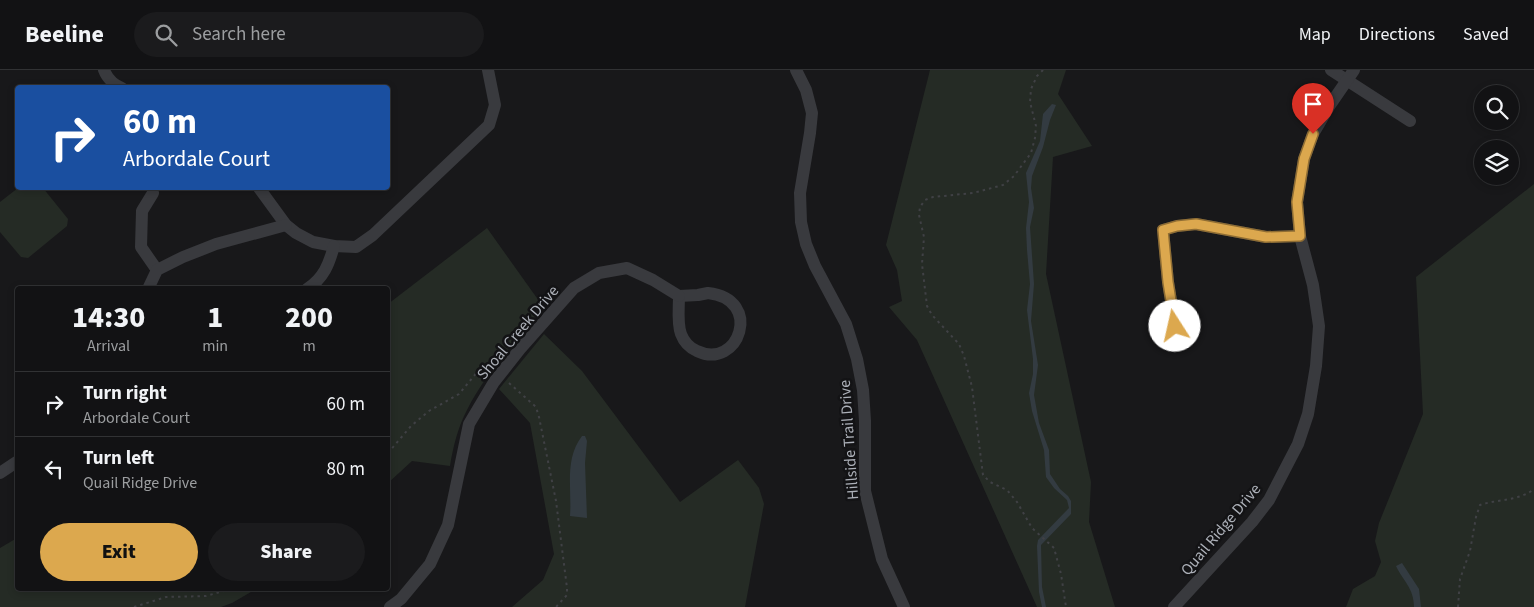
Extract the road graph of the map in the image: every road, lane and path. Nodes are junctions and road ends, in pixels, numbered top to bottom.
1 (104, 70) edge
2 (488, 70) edge
3 (796, 70) edge
4 (1043, 70) edge
5 (1331, 70) edge
6 (1351, 75) edge
7 (115, 85) edge
8 (1410, 121) dead end
9 (260, 190) edge
10 (153, 193) dead end
11 (286, 225) junction
12 (1300, 236) junction
13 (334, 246) junction
14 (157, 270) junction
15 (149, 286) edge
16 (312, 286) edge
17 (679, 296) junction
18 (1175, 326) dead end
19 (500, 374) junction
20 (390, 451) edge
21 (15, 462) edge
22 (0, 473) edge
23 (1534, 489) edge
24 (225, 591) edge
25 (134, 607) edge
26 (390, 607) edge
27 (556, 607) edge
28 (904, 607) edge
29 (1066, 607) edge
30 (1174, 607) edge
31 (1458, 607) edge

1 - 7 street
2 - 13 street
3 - 28 street, Hillside Trail Drive
4 - 29 path
5 - 6 street
6 - 8 street
6 - 12 street, Quail Ridge Drive
9 - 11 street
10 - 14 street
11 - 13 street
11 - 14 street
12 - 18 street
12 - 30 street, Quail Ridge Drive
13 - 16 street
14 - 15 street
17 - 17 street
17 - 19 street, Shoal Creek Drive
19 - 20 path
19 - 26 street, Shoal Creek Drive
19 - 27 path
21 - 22 street
23 - 31 path
24 - 25 path

